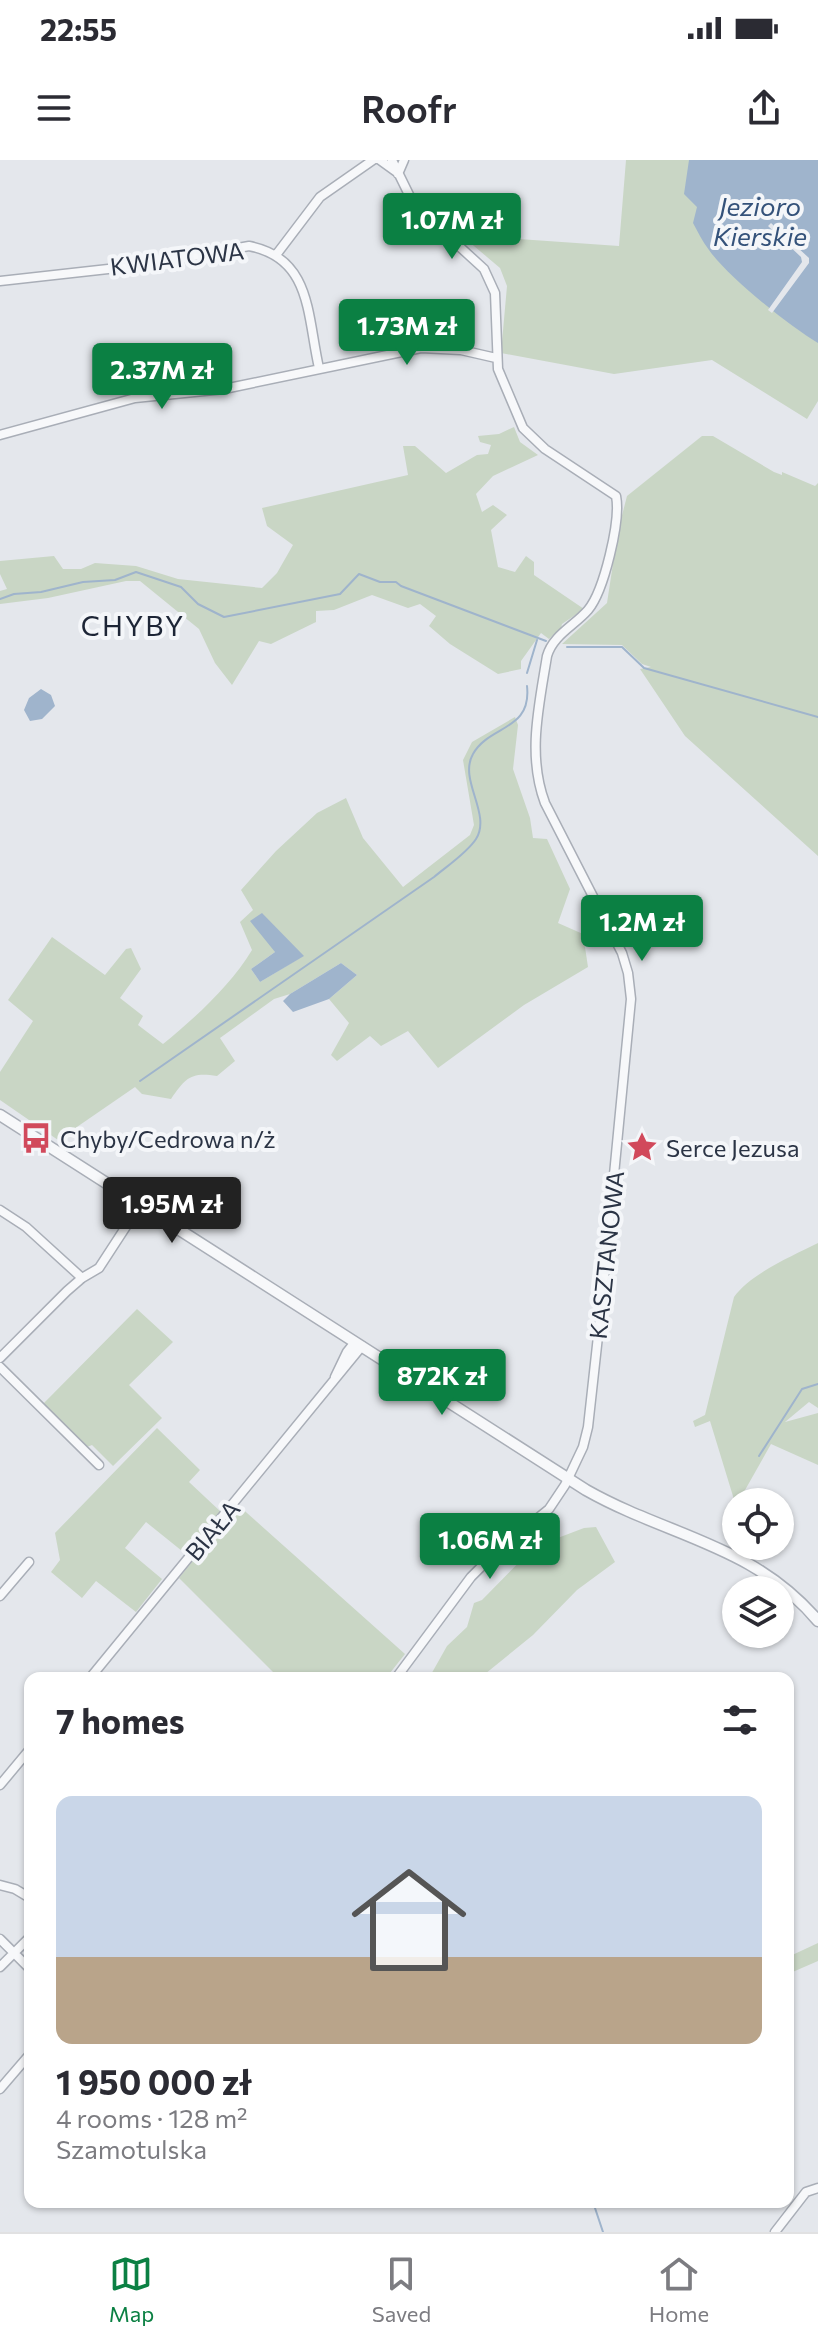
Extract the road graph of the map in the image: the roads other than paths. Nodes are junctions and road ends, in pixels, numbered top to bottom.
1 (373, 160) edge
2 (380, 160) edge
3 (392, 160) edge
4 (404, 160) edge
5 (398, 174) junction
6 (276, 255) junction
7 (0, 281) edge
8 (496, 358) junction
9 (319, 368) junction
10 (0, 435) edge
11 (0, 1115) edge
12 (140, 1205) junction
13 (0, 1210) edge
14 (82, 1278) junction
15 (359, 1344) junction
16 (0, 1358) edge
17 (0, 1367) edge
18 (99, 1465) dead end
19 (568, 1479) junction
20 (29, 1562) dead end
21 (0, 1596) edge
22 (818, 1621) edge
23 (95, 1672) edge
24 (400, 1672) edge
25 (24, 1756) edge
26 (0, 1767) edge
27 (9, 1774) junction
28 (0, 1785) edge
29 (0, 1885) edge
30 (24, 1894) edge
31 (0, 1939) edge
32 (24, 1943) edge
33 (15, 1953) junction
34 (24, 1963) edge
35 (0, 1967) edge
36 (24, 2061) edge
37 (0, 2089) edge
38 (818, 2188) edge
39 (794, 2207) edge
40 (794, 2208) edge
41 (775, 2232) edge

1 - 6 street
2 - 5 street
3 - 5 street
4 - 5 street
5 - 8 street
6 - 7 street, KWIATOWA
6 - 9 street, KWIATOWA
8 - 9 street
8 - 19 street, KASZTANOWA
9 - 10 street
11 - 12 street
12 - 14 street
12 - 15 street
13 - 14 street
14 - 16 street
15 - 19 street
15 - 23 street, BIAŁA
17 - 18 street
19 - 22 street
19 - 24 street, KASZTANOWA
20 - 21 street
25 - 27 street
26 - 27 street
27 - 28 street
29 - 30 street
31 - 33 street
32 - 33 street
33 - 34 street
33 - 35 street
36 - 37 street
38 - 39 street
40 - 41 street

